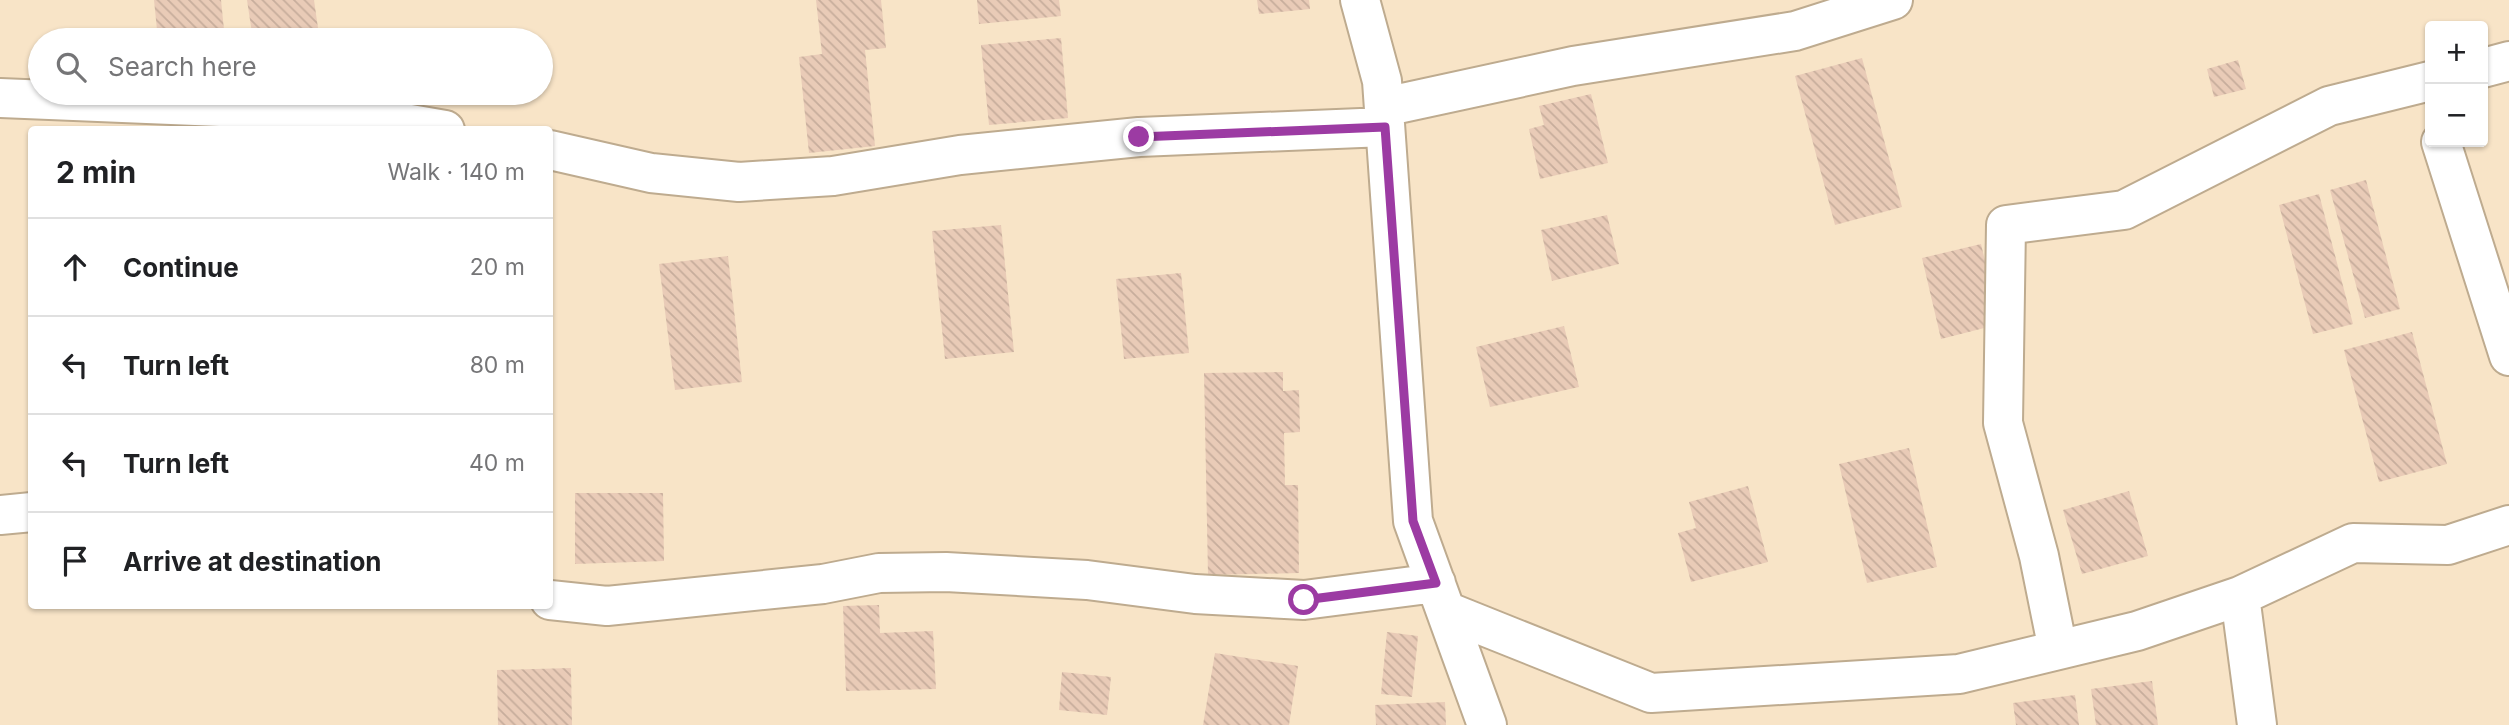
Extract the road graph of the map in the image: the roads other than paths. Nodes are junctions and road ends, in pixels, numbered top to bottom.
1 (1360, 0) edge
2 (1893, 0) edge
3 (2509, 61) edge
4 (2488, 67) edge
5 (2425, 91) edge
6 (0, 98) edge
7 (28, 99) edge
8 (170, 105) edge
9 (1384, 117) junction
10 (422, 126) edge
11 (2443, 147) edge
12 (553, 152) edge
13 (2509, 356) edge
14 (28, 512) edge
15 (0, 515) edge
16 (2509, 526) edge
17 (2240, 596) junction
18 (1441, 597) junction
19 (553, 600) edge
20 (2058, 650) junction
21 (1487, 725) edge
22 (2257, 725) edge

1 - 9 street
2 - 9 street
3 - 4 street
5 - 20 street
6 - 7 street
8 - 10 street
9 - 12 street
9 - 18 street
11 - 13 street
14 - 15 street
16 - 17 street
17 - 20 street
17 - 22 street
18 - 19 street
18 - 20 street
18 - 21 street

